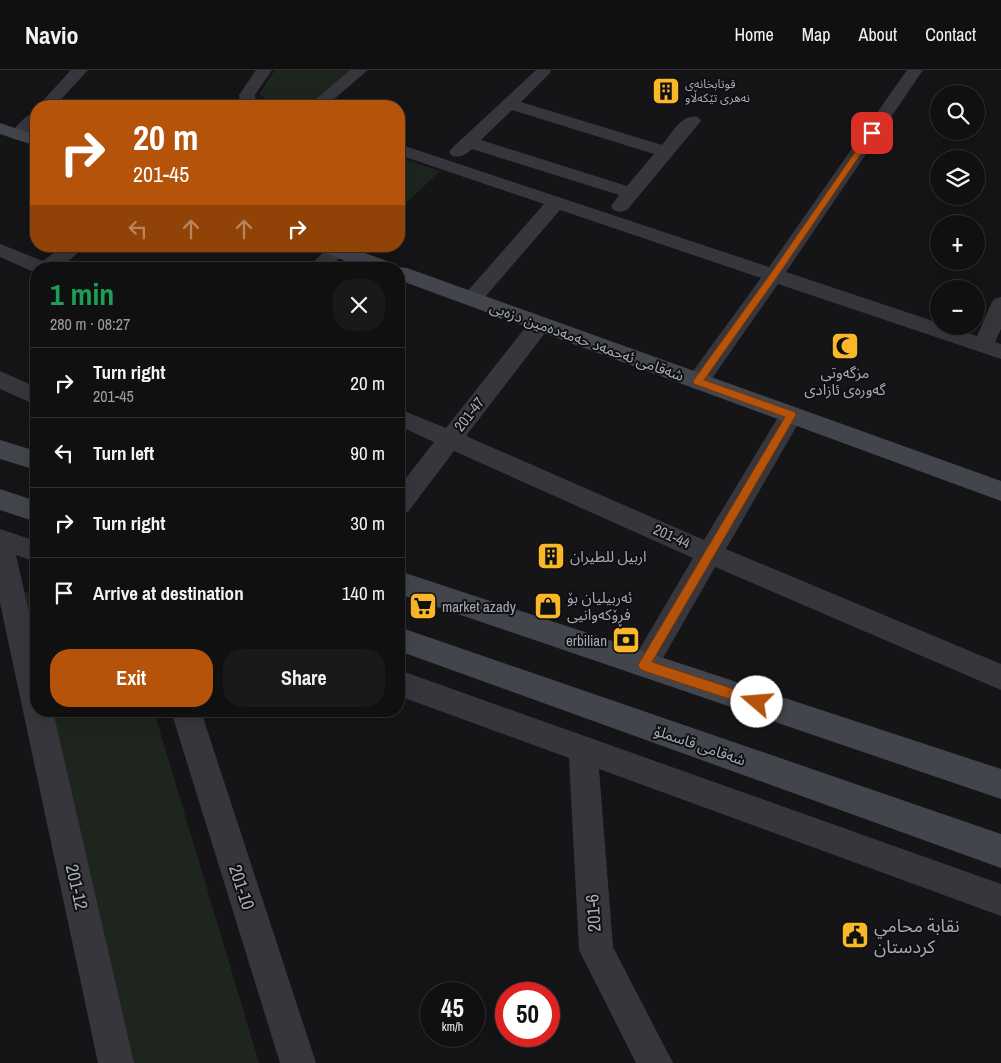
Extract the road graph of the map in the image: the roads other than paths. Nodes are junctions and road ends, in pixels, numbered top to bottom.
1 (80, 70) edge
2 (264, 70) edge
3 (360, 70) edge
4 (915, 70) edge
5 (543, 72) dead end
6 (52, 100) edge
7 (247, 100) edge
8 (323, 100) edge
9 (509, 104) junction
10 (692, 121) dead end
11 (0, 128) edge
12 (28, 138) edge
13 (468, 142) junction
14 (405, 150) edge
15 (665, 152) junction
16 (445, 164) junction
17 (631, 193) junction
18 (556, 202) junction
19 (608, 220) junction
20 (0, 250) edge
21 (68, 252) edge
22 (342, 252) edge
23 (54, 262) edge
24 (369, 262) edge
25 (30, 263) edge
26 (405, 275) edge
27 (774, 275) junction
28 (472, 299) junction
29 (1001, 304) edge
30 (540, 324) junction
31 (992, 349) edge
32 (0, 379) edge
33 (698, 381) junction
34 (30, 394) edge
35 (791, 415) junction
36 (405, 419) edge
37 (450, 438) junction
38 (0, 448) edge
39 (30, 459) edge
40 (1001, 491) edge
41 (405, 497) edge
42 (0, 499) edge
43 (30, 510) edge
44 (0, 540) edge
45 (30, 550) edge
46 (709, 553) junction
47 (405, 585) edge
48 (405, 641) edge
49 (644, 665) junction
50 (1001, 677) edge
51 (30, 678) edge
52 (405, 685) edge
53 (39, 717) edge
54 (188, 717) edge
55 (583, 749) junction
56 (1001, 784) edge
57 (1001, 851) edge
58 (1001, 900) edge
59 (116, 1063) edge
60 (298, 1063) edge
61 (655, 1063) edge

1 - 6 street
2 - 7 street
3 - 8 street
4 - 27 street
5 - 9 street
9 - 13 street
9 - 15 street
10 - 15 street
11 - 12 main road
13 - 16 street
13 - 17 street
14 - 16 street
15 - 17 street
16 - 18 street
17 - 19 street
18 - 19 street
18 - 28 street
19 - 27 street
20 - 25 street
21 - 23 street
22 - 24 main road
26 - 28 main road, شەقامی ئەحمەد حەمەدەمین دزەیی
27 - 31 street
27 - 33 street
28 - 30 main road, شەقامی ئەحمەد حەمەدەمین دزەیی
29 - 31 street
30 - 33 main road, شەقامی ئەحمەد حەمەدەمین دزەیی
30 - 37 street, 201-47
32 - 34 street
33 - 35 main road, شەقامی ئەحمەد حەمەدەمین دزەیی
35 - 40 main road, شەقامی ئەحمەد حەمەدەمین دزەیی
35 - 46 street
36 - 37 street, 201-44
37 - 41 street, 201-47
37 - 46 street, 201-44
38 - 39 main road
42 - 43 main road
44 - 45 street
44 - 51 street
46 - 49 street
46 - 50 street, 201-44
47 - 49 main road
48 - 57 main road, شەقامی قاسملۆ
49 - 56 main road
52 - 55 street
53 - 59 street, 201-12
54 - 60 street, 201-10
55 - 58 street
55 - 61 street, 201-6

